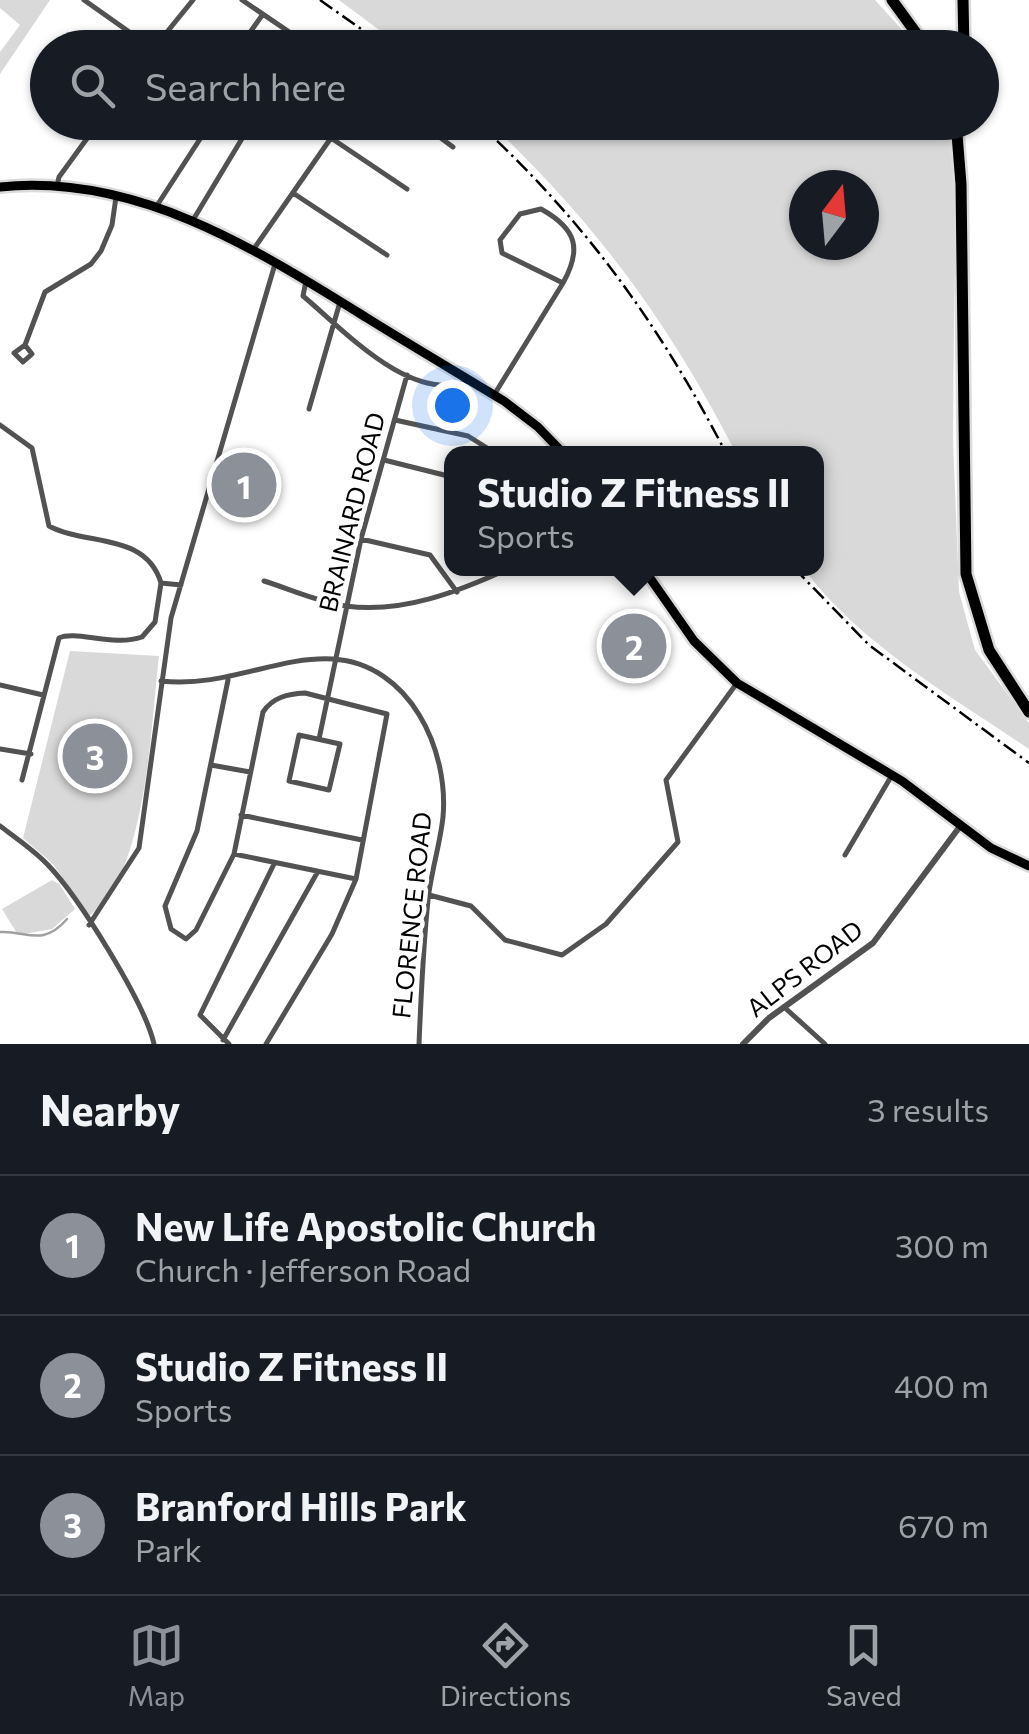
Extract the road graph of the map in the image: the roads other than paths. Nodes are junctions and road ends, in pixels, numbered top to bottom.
1 (84, 0) edge
2 (194, 0) edge
3 (242, 0) edge
4 (892, 0) edge
5 (964, 0) edge
6 (263, 14) junction
7 (128, 30) edge
8 (169, 30) edge
9 (251, 30) edge
10 (284, 30) edge
11 (914, 30) edge
12 (964, 30) edge
13 (87, 140) edge
14 (199, 140) edge
15 (241, 140) edge
16 (330, 140) edge
17 (334, 140) edge
18 (443, 140) edge
19 (956, 140) edge
20 (964, 140) edge
21 (453, 147) dead end
22 (57, 186) junction
23 (0, 187) edge
24 (407, 189) dead end
25 (293, 193) junction
26 (116, 197) junction
27 (156, 207) junction
28 (193, 220) junction
29 (254, 250) junction
30 (387, 255) dead end
31 (275, 264) junction
32 (306, 281) junction
33 (563, 284) junction
34 (340, 302) junction
35 (332, 321) junction
36 (24, 344) dead end
37 (407, 376) junction
38 (470, 380) junction
39 (494, 395) junction
40 (309, 409) dead end
41 (395, 420) junction
42 (0, 424) edge
43 (483, 446) edge
44 (556, 446) edge
45 (384, 460) junction
46 (444, 475) edge
47 (361, 538) junction
48 (444, 574) edge
49 (445, 576) edge
50 (492, 576) edge
51 (649, 576) edge
52 (264, 582) dead end
53 (161, 583) junction
54 (180, 584) junction
55 (457, 592) junction
56 (162, 593) junction
57 (177, 596) junction
58 (347, 606) junction
59 (334, 659) junction
60 (228, 680) junction
61 (161, 682) junction
62 (737, 683) junction
63 (0, 685) edge
64 (43, 695) junction
65 (327, 697) junction
66 (1029, 709) edge
67 (319, 739) junction
68 (0, 748) edge
69 (31, 754) junction
70 (211, 764) junction
71 (250, 772) junction
72 (892, 775) junction
73 (22, 780) dead end
74 (241, 815) junction
75 (0, 826) edge
76 (961, 826) junction
77 (362, 840) junction
78 (234, 854) junction
79 (846, 856) dead end
80 (274, 864) junction
81 (1029, 866) edge
82 (316, 873) junction
83 (356, 879) junction
84 (429, 895) junction
85 (89, 925) junction
86 (784, 1007) junction
87 (226, 1042) edge
88 (154, 1044) edge
89 (266, 1044) edge
90 (419, 1044) edge
91 (743, 1044) edge
92 (825, 1044) edge

1 - 7 street
2 - 8 street
3 - 6 street
4 - 11 highway
5 - 12 highway
6 - 9 street
6 - 10 street
13 - 22 street
14 - 27 street
15 - 28 street
16 - 25 street
17 - 24 street
18 - 21 street
19 - 66 highway
20 - 66 highway
22 - 23 main road
22 - 26 main road
25 - 29 street
25 - 30 street
26 - 27 main road
26 - 36 street
27 - 28 main road
28 - 29 main road
29 - 31 main road
31 - 32 main road
31 - 54 street
32 - 34 main road
32 - 35 street
33 - 33 street
33 - 39 street
34 - 35 street
34 - 38 main road
35 - 37 street
35 - 40 street
37 - 38 street
37 - 41 street, BRAINARD ROAD
38 - 39 main road
39 - 44 main road
41 - 43 street
41 - 45 street, BRAINARD ROAD
42 - 53 street
45 - 46 street
45 - 47 street, BRAINARD ROAD
47 - 48 street
47 - 58 street, BRAINARD ROAD
49 - 55 street
50 - 55 street
51 - 62 main road
52 - 58 street
53 - 54 street
53 - 56 street
54 - 57 street
55 - 58 street
56 - 57 street
56 - 64 street
57 - 61 street
58 - 59 street, BRAINARD ROAD
59 - 60 street
59 - 65 street, BRAINARD ROAD
59 - 84 street, FLORENCE ROAD
60 - 61 street
60 - 70 street
61 - 85 street
62 - 72 main road
62 - 84 street
63 - 64 street
64 - 69 street
65 - 67 street, BRAINARD ROAD
65 - 71 street
65 - 77 street
67 - 67 street
68 - 69 street
69 - 73 street
70 - 71 street
70 - 78 street
71 - 74 street
72 - 76 main road
72 - 79 street
74 - 77 street
74 - 78 street
75 - 85 street
76 - 81 main road
76 - 86 street, ALPS ROAD
77 - 83 street
78 - 80 street
80 - 82 street
80 - 87 street
82 - 83 street
82 - 87 street
83 - 89 street
84 - 90 street, FLORENCE ROAD
85 - 88 street
86 - 91 street, ALPS ROAD
86 - 92 street

